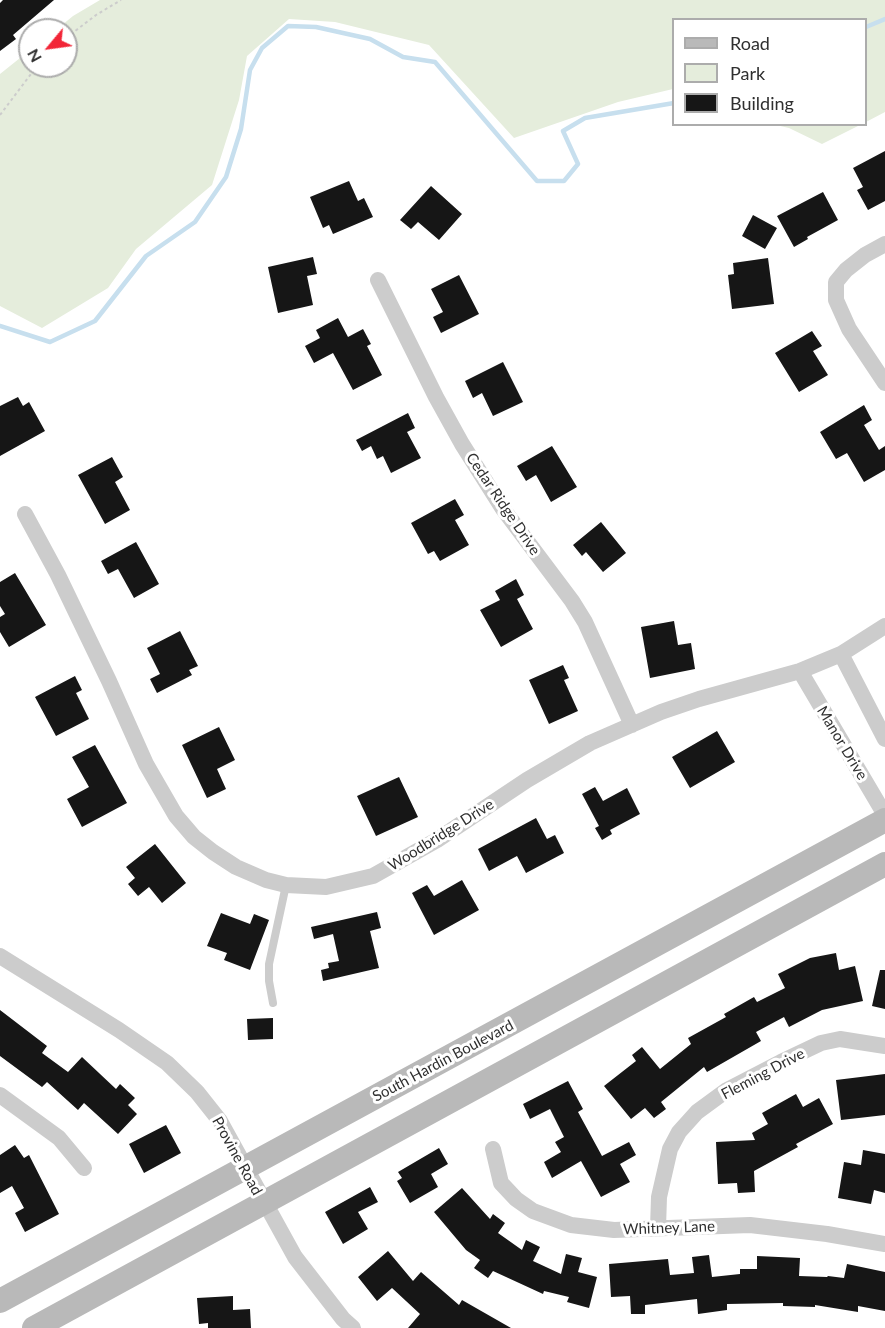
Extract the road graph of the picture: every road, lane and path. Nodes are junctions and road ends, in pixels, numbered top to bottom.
1 (121, 0) edge
2 (78, 29) edge
3 (28, 78) edge
4 (0, 116) edge
5 (885, 244) edge
6 (378, 280) dead end
7 (885, 383) edge
8 (24, 514) dead end
9 (885, 626) edge
10 (841, 654) junction
11 (800, 671) junction
12 (632, 725) junction
13 (885, 739) edge
14 (885, 815) edge
15 (885, 820) edge
16 (885, 864) edge
17 (286, 885) junction
18 (0, 956) edge
19 (273, 1003) dead end
20 (885, 1046) edge
21 (0, 1095) edge
22 (493, 1149) dead end
23 (84, 1168) dead end
24 (245, 1168) junction
25 (264, 1204) junction
26 (658, 1228) junction
27 (885, 1244) edge
28 (0, 1301) edge
29 (34, 1328) edge
30 (353, 1328) edge

1 - 2 path
3 - 4 path
5 - 7 street
6 - 12 street, Cedar Ridge Drive
8 - 17 street, Woodbridge Drive
9 - 10 street, Woodbridge Drive
10 - 11 street, Woodbridge Drive
10 - 13 street
11 - 12 street, Woodbridge Drive
11 - 14 street, Manor Drive
12 - 17 street, Woodbridge Drive
15 - 24 main road, South Hardin Boulevard
16 - 25 main road
17 - 19 lane
18 - 24 street, Provine Road
20 - 26 street, Fleming Drive
21 - 23 street
22 - 26 street, Whitney Lane
24 - 25 street, Provine Road
24 - 28 main road, South Hardin Boulevard
25 - 29 main road
25 - 30 street, Provine Road
26 - 27 street, Whitney Lane

